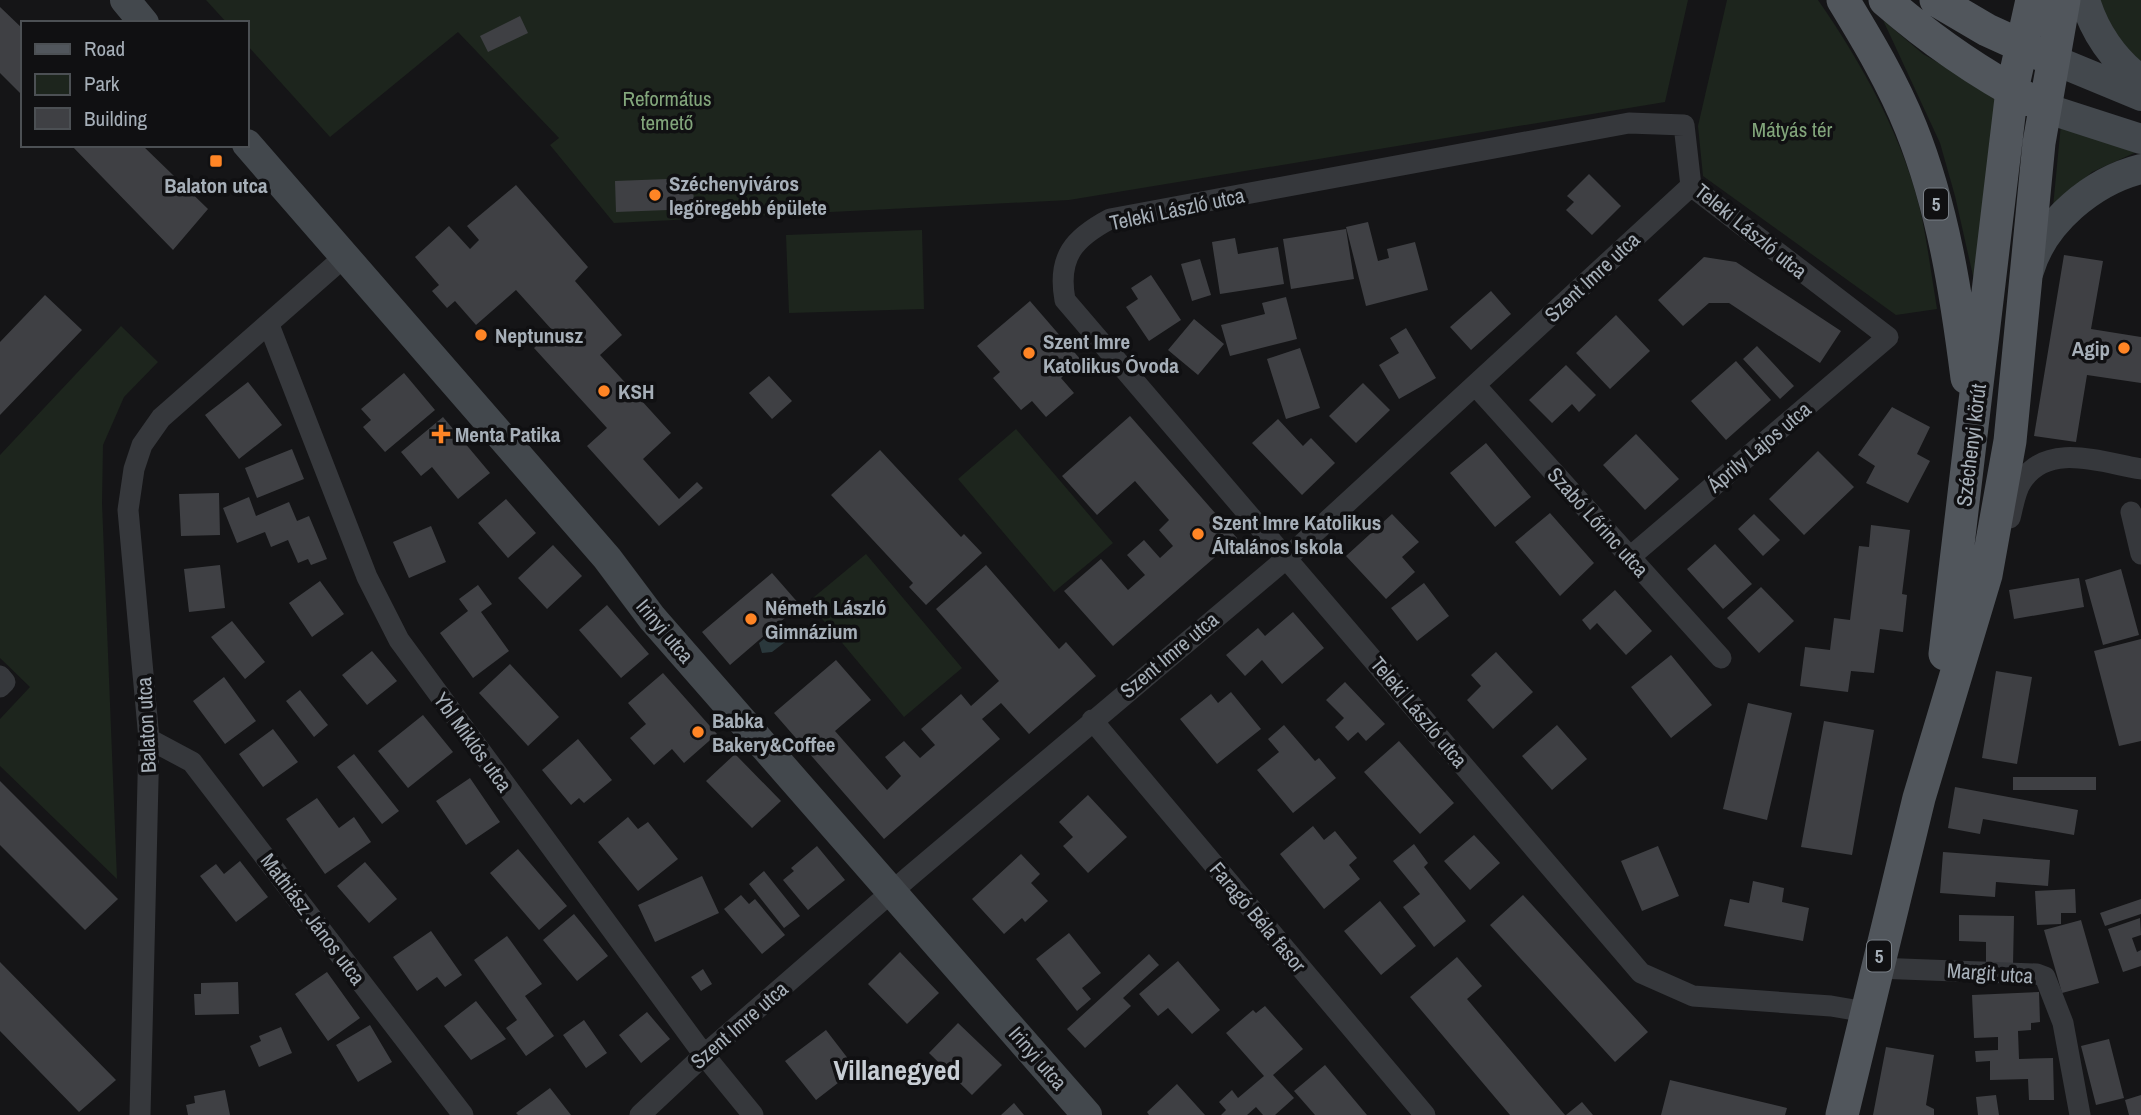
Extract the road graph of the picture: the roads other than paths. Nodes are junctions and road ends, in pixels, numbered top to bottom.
1 (125, 0) edge
2 (1843, 0) edge
3 (1885, 0) edge
4 (1936, 0) edge
5 (2032, 0) edge
6 (2064, 0) edge
7 (2085, 0) edge
8 (142, 21) edge
9 (2021, 47) junction
10 (2054, 60) junction
11 (2141, 80) edge
12 (2012, 90) junction
13 (2141, 96) edge
14 (2045, 108) junction
15 (2141, 139) edge
16 (248, 145) edge
17 (2141, 169) edge
18 (1691, 186) junction
19 (343, 258) junction
20 (2025, 285) junction
21 (269, 325) junction
22 (1888, 337) joint
23 (1475, 385) junction
24 (1973, 425) junction
25 (2141, 469) edge
26 (2131, 512) dead end
27 (2141, 554) edge
28 (1288, 557) junction
29 (1630, 557) junction
30 (1986, 575) junction
31 (1721, 658) dead end
32 (0, 676) edge
33 (0, 687) edge
34 (1092, 720) junction
35 (149, 739) junction
36 (1919, 798) junction
37 (892, 892) junction
38 (1876, 968) junction
39 (1866, 1012) junction
40 (704, 1055) junction
41 (140, 1115) edge
42 (463, 1115) edge
43 (640, 1115) edge
44 (753, 1115) edge
45 (1087, 1115) edge
46 (1425, 1115) edge
47 (1842, 1115) edge
48 (2080, 1115) edge

1 - 8 street
2 - 24 main road, 5
3 - 12 main road
4 - 9 main road
5 - 9 main road
6 - 10 main road
7 - 11 street
9 - 10 main road
9 - 12 main road, 5
10 - 13 street
10 - 14 main road, 5
12 - 14 main road
12 - 24 main road, Széchenyi körút / 5
14 - 15 street
14 - 20 main road, Széchenyi körút / 5
16 - 19 street, Irinyi utca
17 - 20 street
18 - 22 street, Teleki László utca
18 - 23 street, Szent Imre utca
18 - 28 street, Teleki László utca
19 - 21 street, Balaton utca
19 - 37 street, Irinyi utca
20 - 30 main road, Széchenyi körút / 5
21 - 35 street, Balaton utca
21 - 40 street, Ybl Miklós utca
22 - 29 street, Áprily Lajos utca
23 - 28 street, Szent Imre utca
23 - 29 street, Szabó Lőrinc utca
24 - 36 main road, Széchenyi körút / 5
25 - 30 street
26 - 27 street
28 - 34 street, Szent Imre utca
28 - 39 street, Teleki László utca
29 - 31 street, Szabó Lőrinc utca
30 - 36 main road, Széchenyi körút / 5
32 - 33 street
34 - 37 street, Szent Imre utca
34 - 46 street, Faragó Béla fasor
35 - 41 street, Balaton utca
35 - 42 street, Mathiász János utca
36 - 38 main road, Széchenyi körút / 5
37 - 40 street, Szent Imre utca
37 - 45 street, Irinyi utca
38 - 39 main road, Széchenyi körút / 5
38 - 48 street, Margit utca
39 - 47 main road, Széchenyi körút / 5
40 - 43 street, Szent Imre utca
40 - 44 street, Ybl Miklós utca

